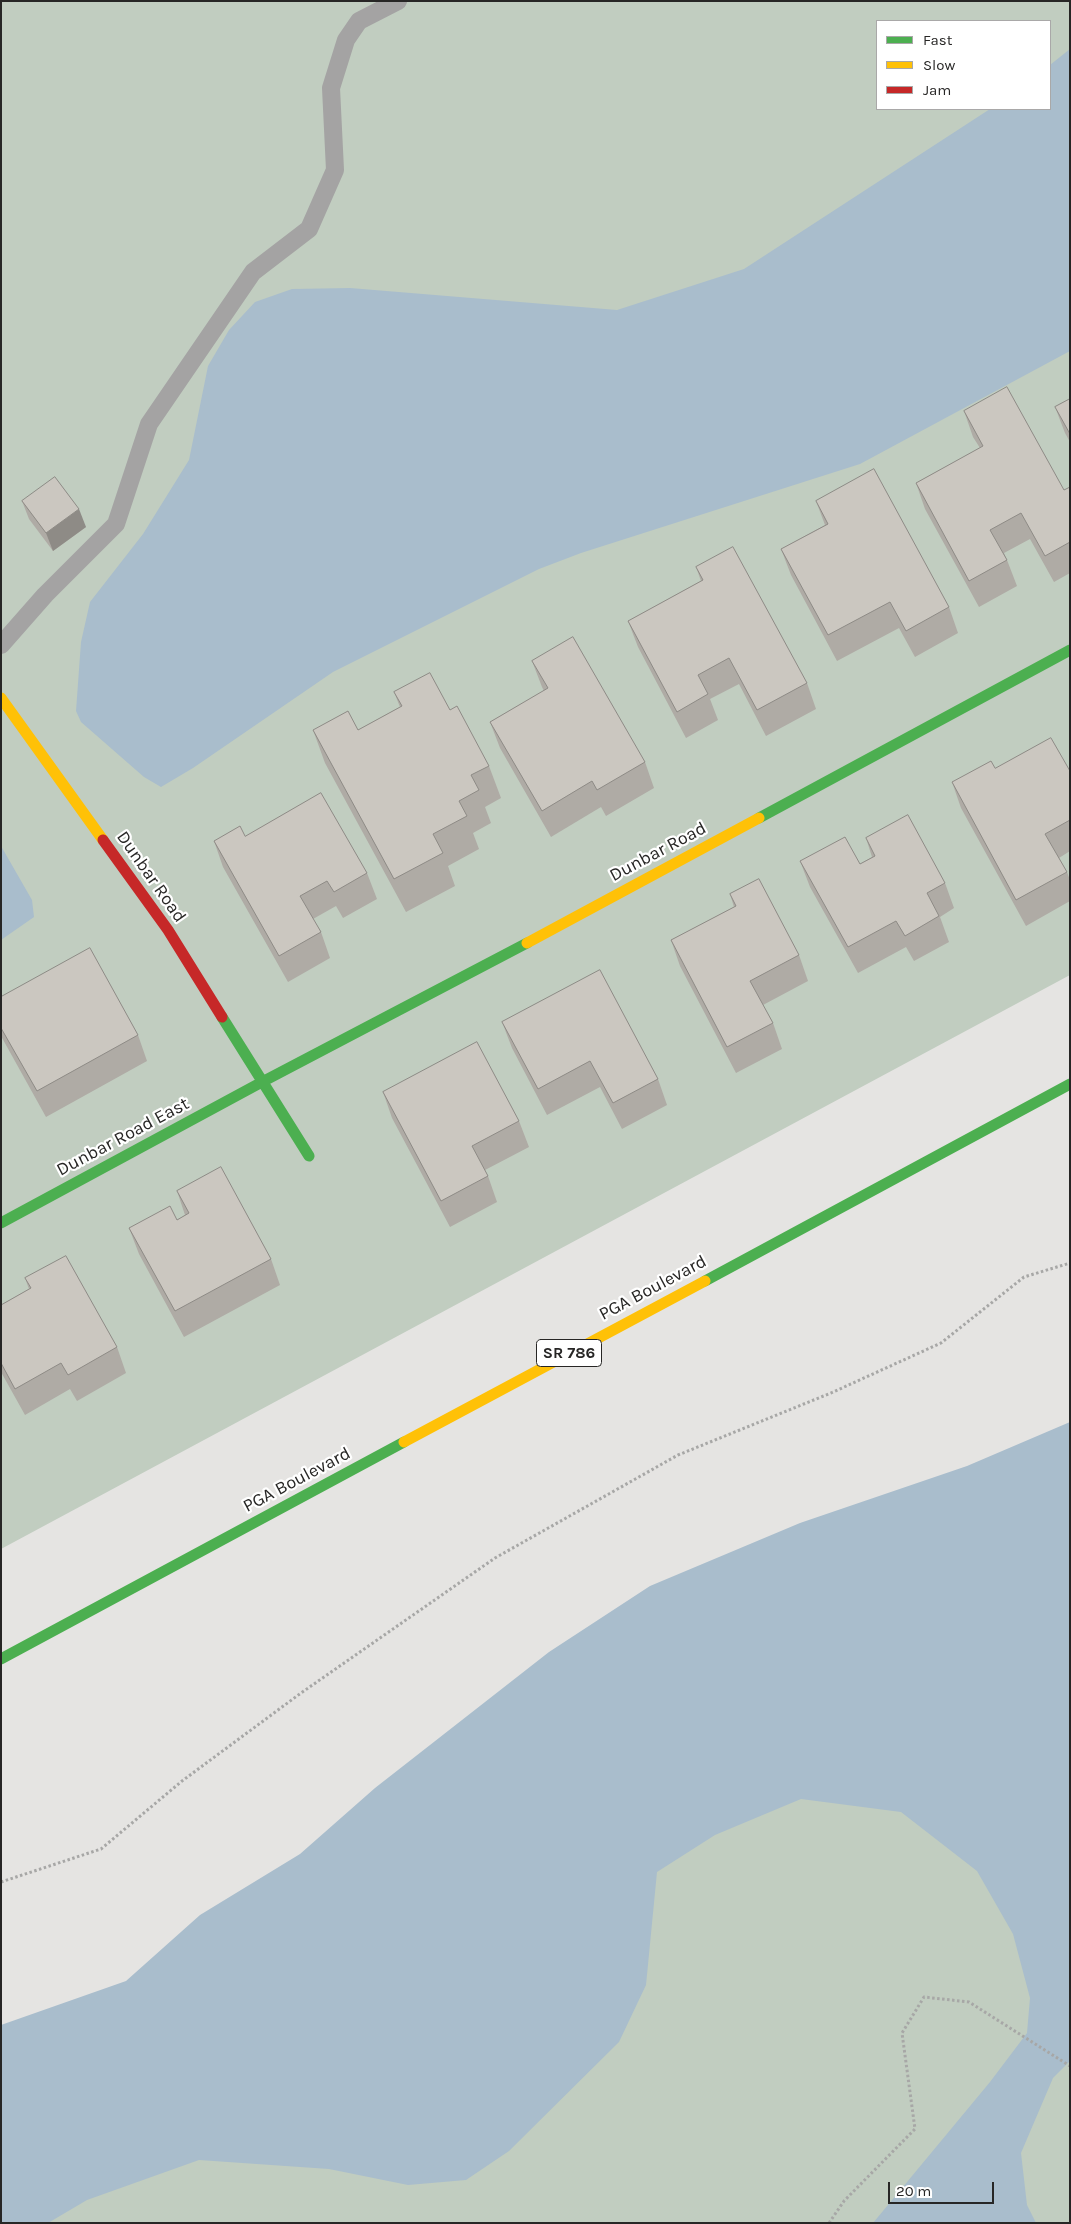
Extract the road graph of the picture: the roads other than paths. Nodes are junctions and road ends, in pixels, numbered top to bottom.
1 (398, 1) edge
2 (1, 645) edge
3 (1070, 650) edge
4 (1, 698) edge
5 (262, 1082) junction
6 (1070, 1084) edge
7 (310, 1156) dead end
8 (1, 1223) edge
9 (70, 1624) junction
10 (1, 1659) edge
11 (1, 1668) edge

1 - 2 lane
3 - 5 street, Dunbar Road
4 - 5 street, Dunbar Road
5 - 7 street, Dunbar Road
5 - 8 street, Dunbar Road East
6 - 9 street, PGA Boulevard / SR 786
9 - 10 street, PGA Boulevard / SR 786
9 - 11 street, PGA Boulevard / SR 786

